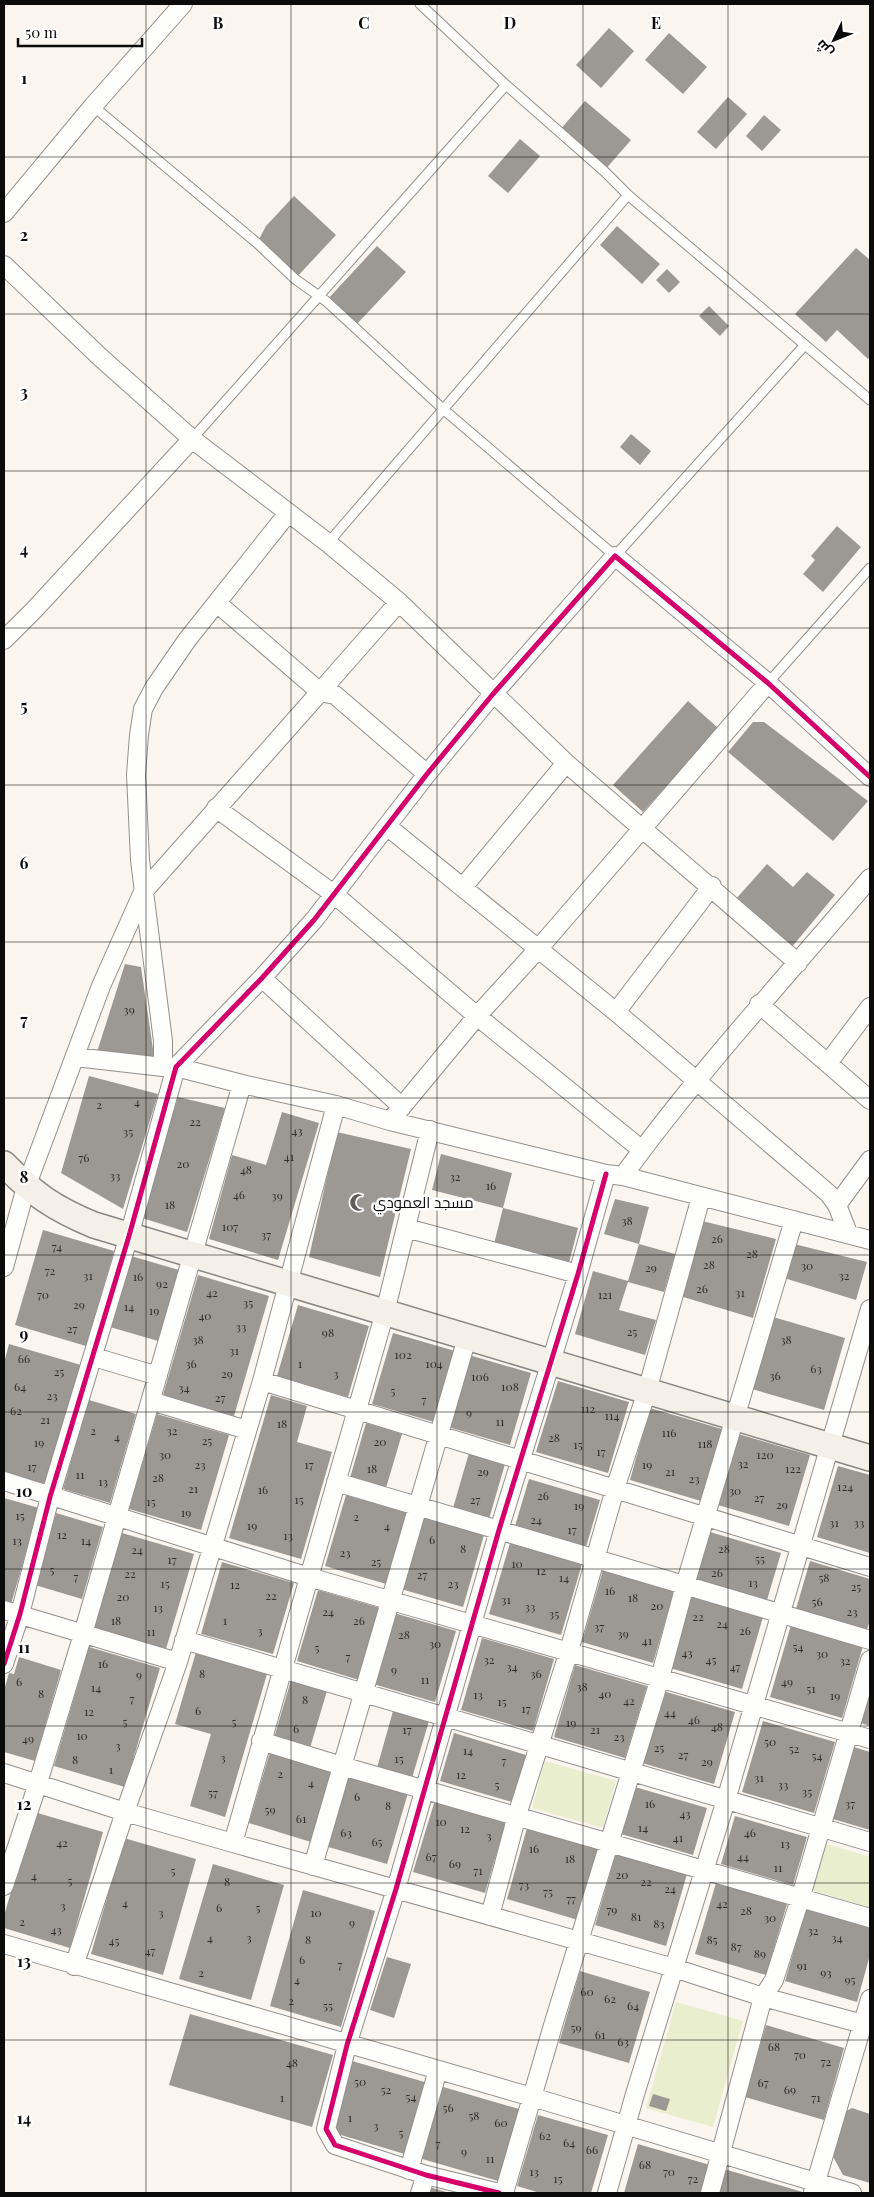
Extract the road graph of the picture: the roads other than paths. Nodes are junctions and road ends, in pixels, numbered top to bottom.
1 (183, 4) edge
2 (420, 4) edge
3 (506, 85) junction
4 (93, 106) junction
5 (628, 195) junction
6 (4, 212) edge
7 (4, 265) edge
8 (320, 296) junction
9 (804, 346) junction
10 (870, 400) edge
11 (443, 409) junction
12 (192, 439) junction
13 (288, 513) junction
14 (328, 543) junction
15 (616, 556) junction
16 (870, 568) edge
17 (217, 602) junction
18 (398, 602) junction
19 (4, 640) edge
20 (768, 683) junction
21 (320, 692) junction
22 (493, 694) junction
23 (566, 762) junction
24 (427, 774) junction
25 (870, 777) edge
26 (216, 808) junction
27 (388, 827) junction
28 (642, 830) junction
29 (870, 878) edge
30 (712, 886) junction
31 (463, 887) junction
32 (143, 892) junction
33 (335, 895) junction
34 (539, 948) junction
35 (798, 963) junction
36 (262, 978) junction
37 (760, 1004) junction
38 (870, 1007) edge
39 (616, 1012) junction
40 (477, 1016) junction
41 (75, 1057) junction
42 (828, 1063) junction
43 (169, 1067) junction
44 (697, 1080) junction
45 (242, 1084) junction
46 (870, 1100) edge
47 (336, 1105) junction
48 (402, 1107) junction
49 (390, 1121) junction
50 (430, 1130) junction
51 (642, 1150) junction
52 (870, 1160) edge
53 (4, 1164) edge
54 (615, 1175) junction
55 (26, 1187) junction
56 (701, 1197) junction
57 (837, 1205) junction
58 (794, 1220) junction
59 (406, 1228) junction
60 (848, 1233) junction
61 (129, 1236) junction
62 (870, 1240) edge
63 (194, 1255) junction
64 (4, 1267) edge
65 (578, 1274) junction
66 (289, 1284) junction
67 (870, 1309) edge
68 (384, 1312) junction
69 (467, 1338) junction
70 (94, 1357) junction
71 (550, 1361) junction
72 (158, 1376) junction
73 (262, 1381) junction
74 (646, 1391) junction
75 (151, 1401) junction
76 (357, 1410) junction
77 (736, 1418) junction
78 (247, 1430) junction
79 (440, 1435) junction
80 (828, 1446) junction
81 (870, 1458) edge
82 (520, 1460) junction
83 (4, 1481) edge
84 (336, 1482) junction
85 (614, 1489) junction
86 (50, 1497) junction
87 (417, 1506) junction
88 (118, 1517) junction
89 (706, 1517) junction
90 (499, 1530) junction
91 (801, 1545) junction
92 (211, 1547) junction
93 (595, 1558) junction
94 (870, 1567) edge
95 (309, 1576) junction
96 (685, 1585) junction
97 (391, 1599) junction
98 (12, 1612) edge
99 (779, 1614) junction
100 (473, 1624) junction
101 (83, 1634) junction
102 (184, 1640) junction
103 (870, 1640) edge
104 (569, 1651) junction
105 (870, 1660) edge
106 (178, 1662) junction
107 (4, 1664) edge
108 (283, 1668) junction
109 (660, 1678) junction
110 (362, 1693) junction
111 (752, 1705) junction
112 (446, 1716) junction
113 (849, 1733) junction
114 (870, 1739) edge
115 (261, 1741) junction
116 (540, 1744) junction
117 (342, 1766) junction
118 (630, 1771) junction
119 (4, 1773) edge
120 (38, 1783) junction
121 (424, 1790) junction
122 (726, 1800) junction
123 (125, 1812) junction
124 (518, 1815) junction
125 (821, 1828) junction
126 (609, 1842) junction
127 (870, 1842) edge
128 (233, 1843) junction
129 (313, 1866) junction
130 (704, 1871) junction
131 (4, 1886) edge
132 (396, 1889) junction
133 (801, 1896) junction
134 (490, 1916) junction
135 (870, 1918) edge
136 (580, 1942) junction
137 (4, 1944) edge
138 (74, 1966) junction
139 (674, 1968) junction
140 (763, 1997) junction
141 (870, 1999) edge
142 (867, 2026) edge
143 (347, 2045) junction
144 (438, 2070) junction
145 (532, 2097) junction
146 (626, 2125) junction
147 (721, 2154) junction
148 (417, 2172) junction
149 (815, 2188) edge
150 (420, 2193) edge
151 (499, 2193) edge
152 (504, 2193) edge
153 (607, 2193) edge
154 (710, 2193) edge
155 (852, 2193) edge

1 - 4 street
2 - 3 lane
3 - 5 lane
3 - 8 lane
4 - 6 street
4 - 8 lane
5 - 9 lane
5 - 11 lane
7 - 12 street
8 - 11 lane
8 - 12 lane
9 - 10 lane
9 - 15 lane
11 - 14 lane
11 - 15 lane
12 - 13 street
12 - 19 street
13 - 14 street
13 - 17 street
14 - 18 street
15 - 20 street
15 - 22 street
16 - 20 lane
17 - 21 street
17 - 32 street
18 - 21 street
18 - 22 street
20 - 25 street
20 - 28 street
21 - 24 street
21 - 26 street
22 - 23 street
22 - 24 street
23 - 28 street
23 - 31 street
24 - 27 street
26 - 32 street
26 - 33 street
27 - 31 street
27 - 33 street
28 - 30 street
28 - 34 street
29 - 35 street
30 - 35 street
30 - 39 street
31 - 34 street
32 - 41 street
32 - 43 street
33 - 36 street
33 - 40 street
34 - 39 street
34 - 40 street
35 - 37 street
36 - 43 street
36 - 48 street
37 - 42 street
37 - 44 street
38 - 42 street
39 - 44 street
40 - 48 street
40 - 51 street
41 - 43 street
41 - 55 street
42 - 46 street
43 - 45 street
43 - 61 street
44 - 51 street
44 - 57 street
45 - 47 street
45 - 63 street
47 - 49 street
47 - 66 street
48 - 49 street
49 - 50 street
50 - 54 street
50 - 59 street
51 - 54 street
52 - 57 street
53 - 55 main road
54 - 56 street
54 - 65 street
55 - 61 main road
55 - 64 street
56 - 58 street
56 - 74 street
57 - 60 street
58 - 60 street
58 - 77 street
59 - 65 street
59 - 68 street
60 - 62 street
61 - 63 main road
61 - 70 street
63 - 66 main road
63 - 72 street
65 - 71 street
66 - 68 main road
66 - 73 street
67 - 80 street
68 - 69 main road
68 - 76 street
69 - 71 main road
69 - 79 street
70 - 72 street
70 - 86 street
71 - 74 main road
71 - 82 street
72 - 75 street
73 - 76 street
73 - 78 street
74 - 77 main road
74 - 85 street
75 - 78 street
75 - 88 street
76 - 79 street
76 - 84 street
77 - 80 main road
77 - 89 street
78 - 92 street
79 - 82 street
79 - 87 street
80 - 81 main road
80 - 91 street
82 - 85 street
82 - 90 street
83 - 86 street
84 - 87 street
84 - 95 street
85 - 89 street
85 - 93 street
86 - 88 street
86 - 98 street
87 - 90 street
87 - 97 street
88 - 92 street
88 - 101 street
89 - 91 street
89 - 96 street
90 - 93 street
90 - 100 street
91 - 94 street
91 - 99 street
92 - 95 street
92 - 102 street
93 - 96 street
93 - 104 street
95 - 97 street
95 - 108 street
96 - 99 street
96 - 109 street
97 - 100 street
97 - 110 street
98 - 101 street
98 - 107 street
99 - 103 street
99 - 111 street
100 - 104 street
100 - 112 street
101 - 106 street
101 - 120 street
102 - 106 street
102 - 108 street
104 - 109 street
104 - 116 street
105 - 113 street
106 - 123 street
108 - 110 street
108 - 115 street
109 - 111 street
109 - 118 street
110 - 112 street
110 - 117 street
111 - 113 street
111 - 122 street
112 - 116 street
112 - 121 street
113 - 114 street
113 - 125 street
115 - 117 street
115 - 128 street
116 - 118 street
116 - 124 street
117 - 121 street
117 - 129 street
118 - 122 street
118 - 126 street
119 - 120 street
120 - 123 street
120 - 131 street
121 - 124 street
121 - 132 street
122 - 125 street
122 - 130 street
123 - 128 street
123 - 138 street
124 - 126 street
124 - 134 street
125 - 127 street
125 - 133 street
126 - 130 street
126 - 136 street
128 - 129 street
129 - 132 street
130 - 133 street
130 - 139 street
132 - 134 street
132 - 143 street
133 - 135 street
133 - 140 street
134 - 136 street
136 - 139 street
136 - 145 street
137 - 138 street
138 - 143 street
139 - 140 street
139 - 146 street
140 - 142 street
140 - 147 street
141 - 142 street
142 - 149 street
143 - 144 street
143 - 148 street
144 - 145 street
144 - 148 street
145 - 146 street
145 - 152 street
146 - 147 street
146 - 153 street
147 - 149 street
147 - 154 street
148 - 150 street
148 - 151 street
149 - 155 street

